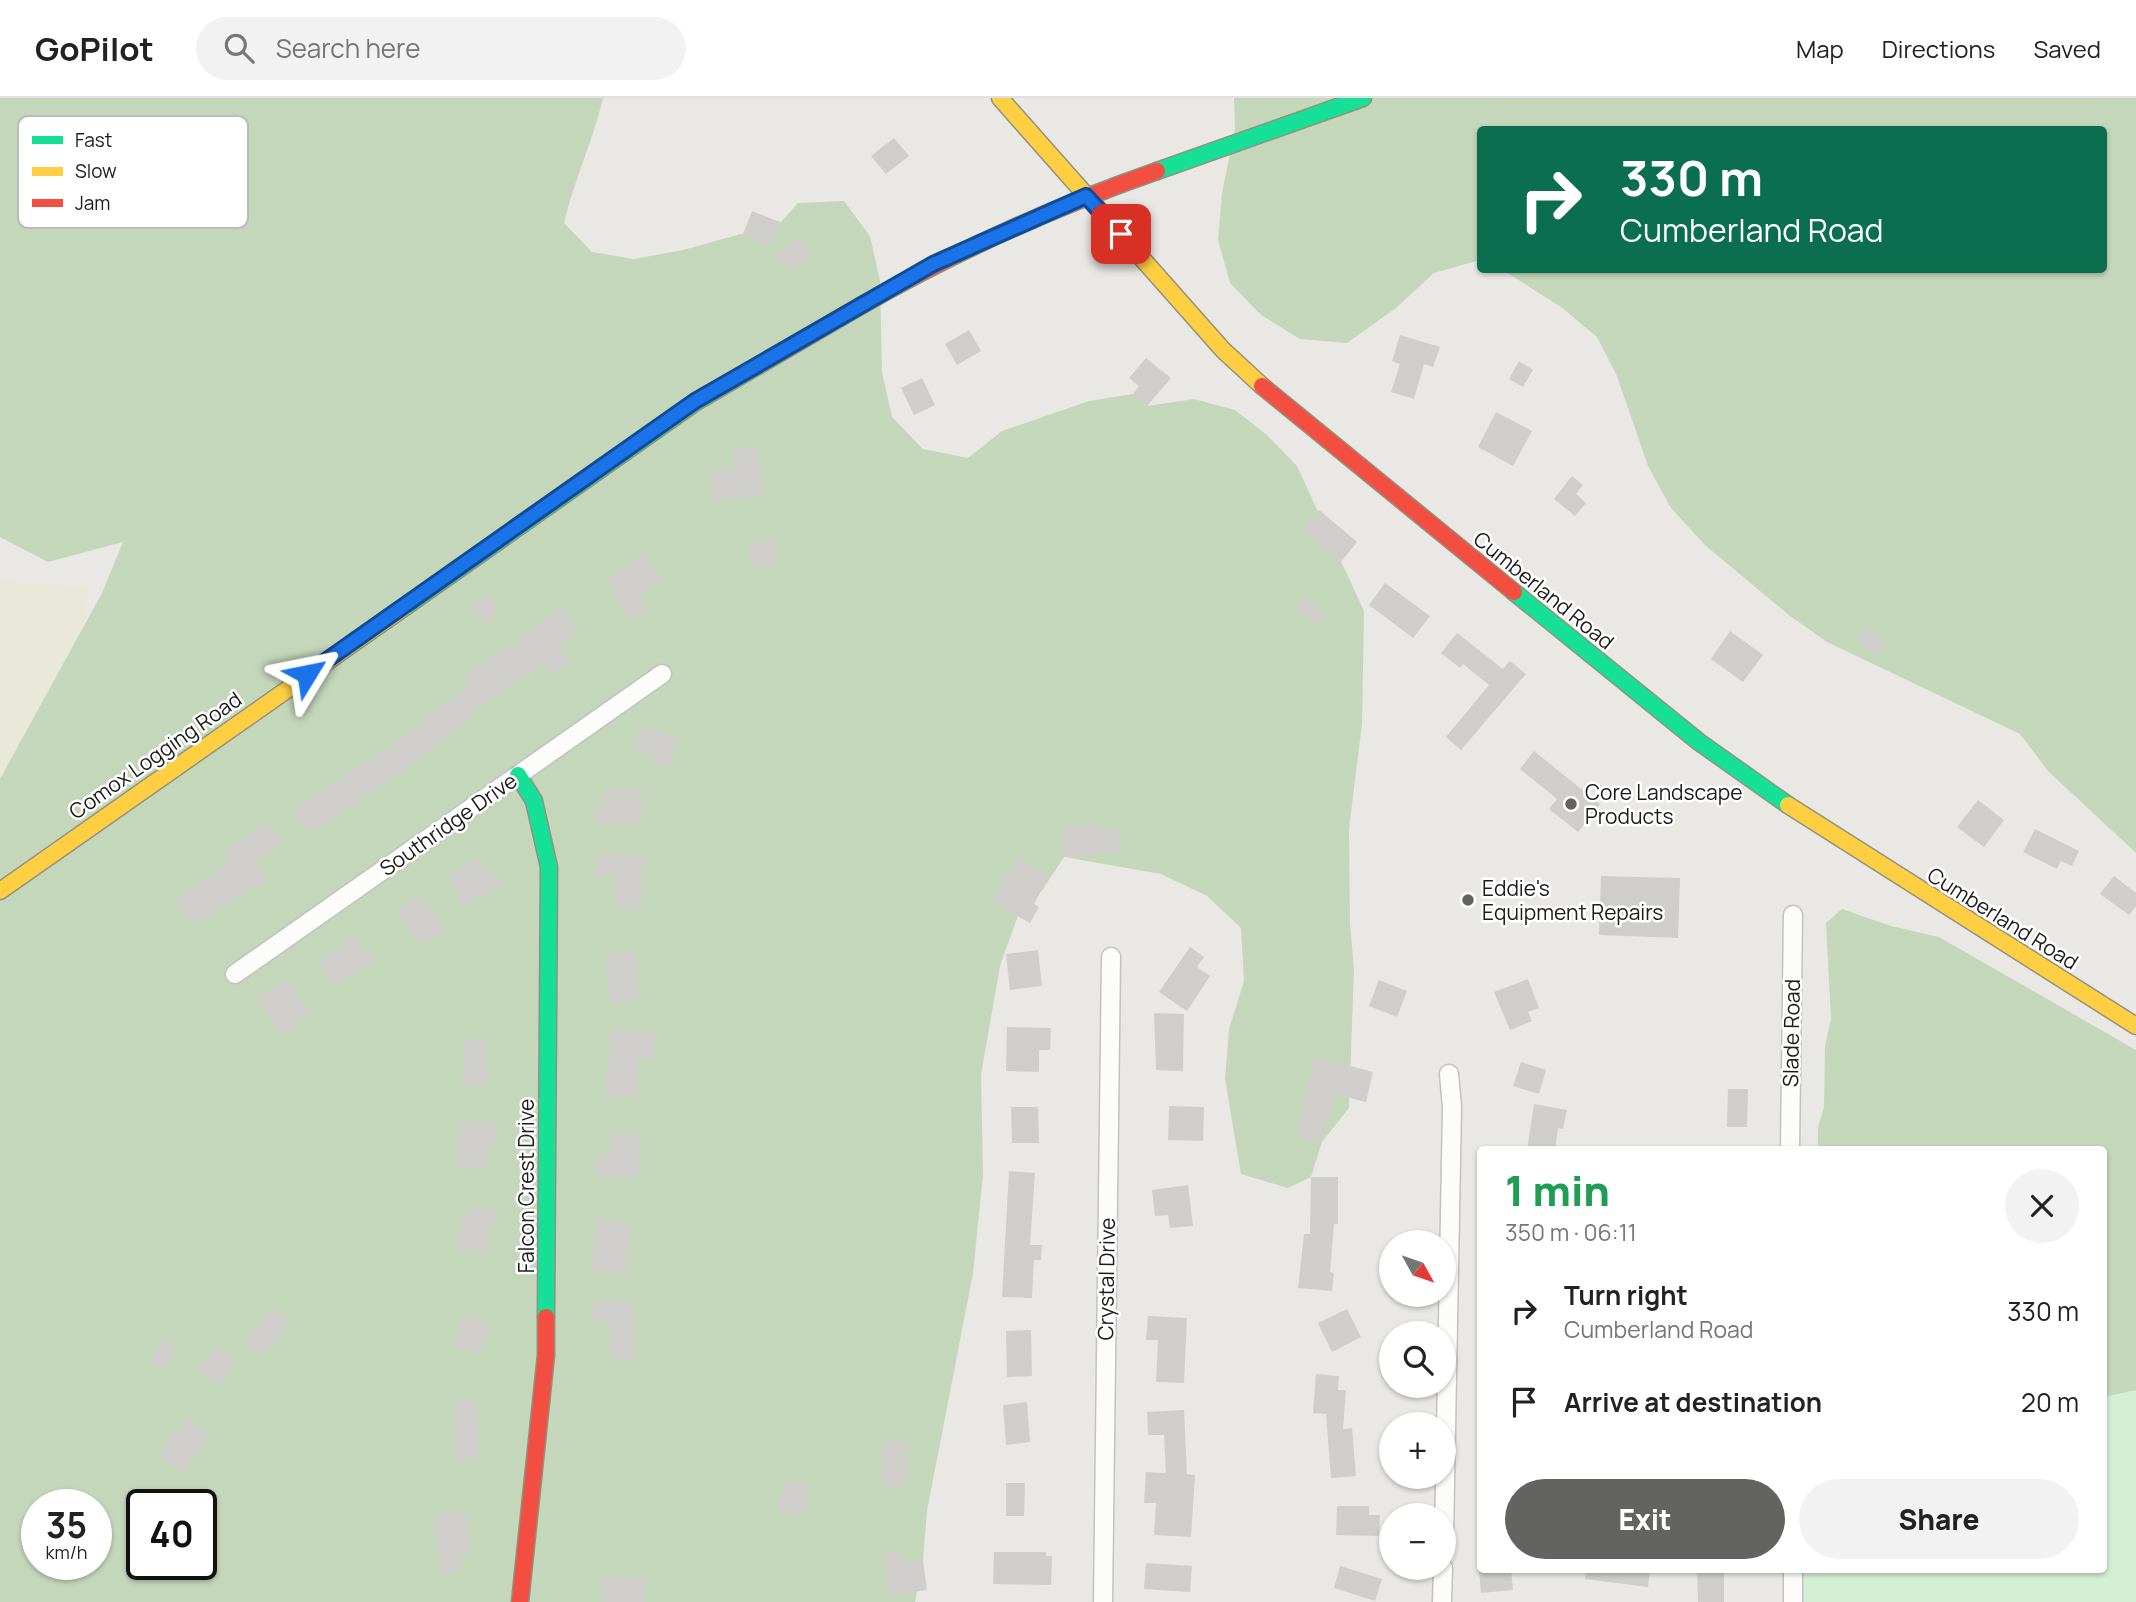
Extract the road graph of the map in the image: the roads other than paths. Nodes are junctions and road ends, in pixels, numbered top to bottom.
1 (1000, 98) edge
2 (1363, 98) edge
3 (1086, 196) junction
4 (662, 674) dead end
5 (519, 775) junction
6 (0, 891) edge
7 (1793, 915) dead end
8 (1111, 957) dead end
9 (235, 974) dead end
10 (2136, 1026) edge
11 (1449, 1074) dead end
12 (1790, 1146) edge
13 (1445, 1503) edge
14 (1793, 1573) edge
15 (1443, 1580) edge
16 (520, 1602) edge
17 (1103, 1602) edge
18 (1443, 1602) edge
19 (1793, 1602) edge

1 - 3 street, Cumberland Road
2 - 3 street, Comox Logging Road
3 - 6 street, Comox Logging Road
3 - 10 street, Cumberland Road
4 - 5 street, Southridge Drive
5 - 9 street, Southridge Drive
5 - 16 street, Falcon Crest Drive
7 - 12 street, Slade Road
8 - 17 street, Crystal Drive
11 - 13 street
14 - 19 street
15 - 18 street

